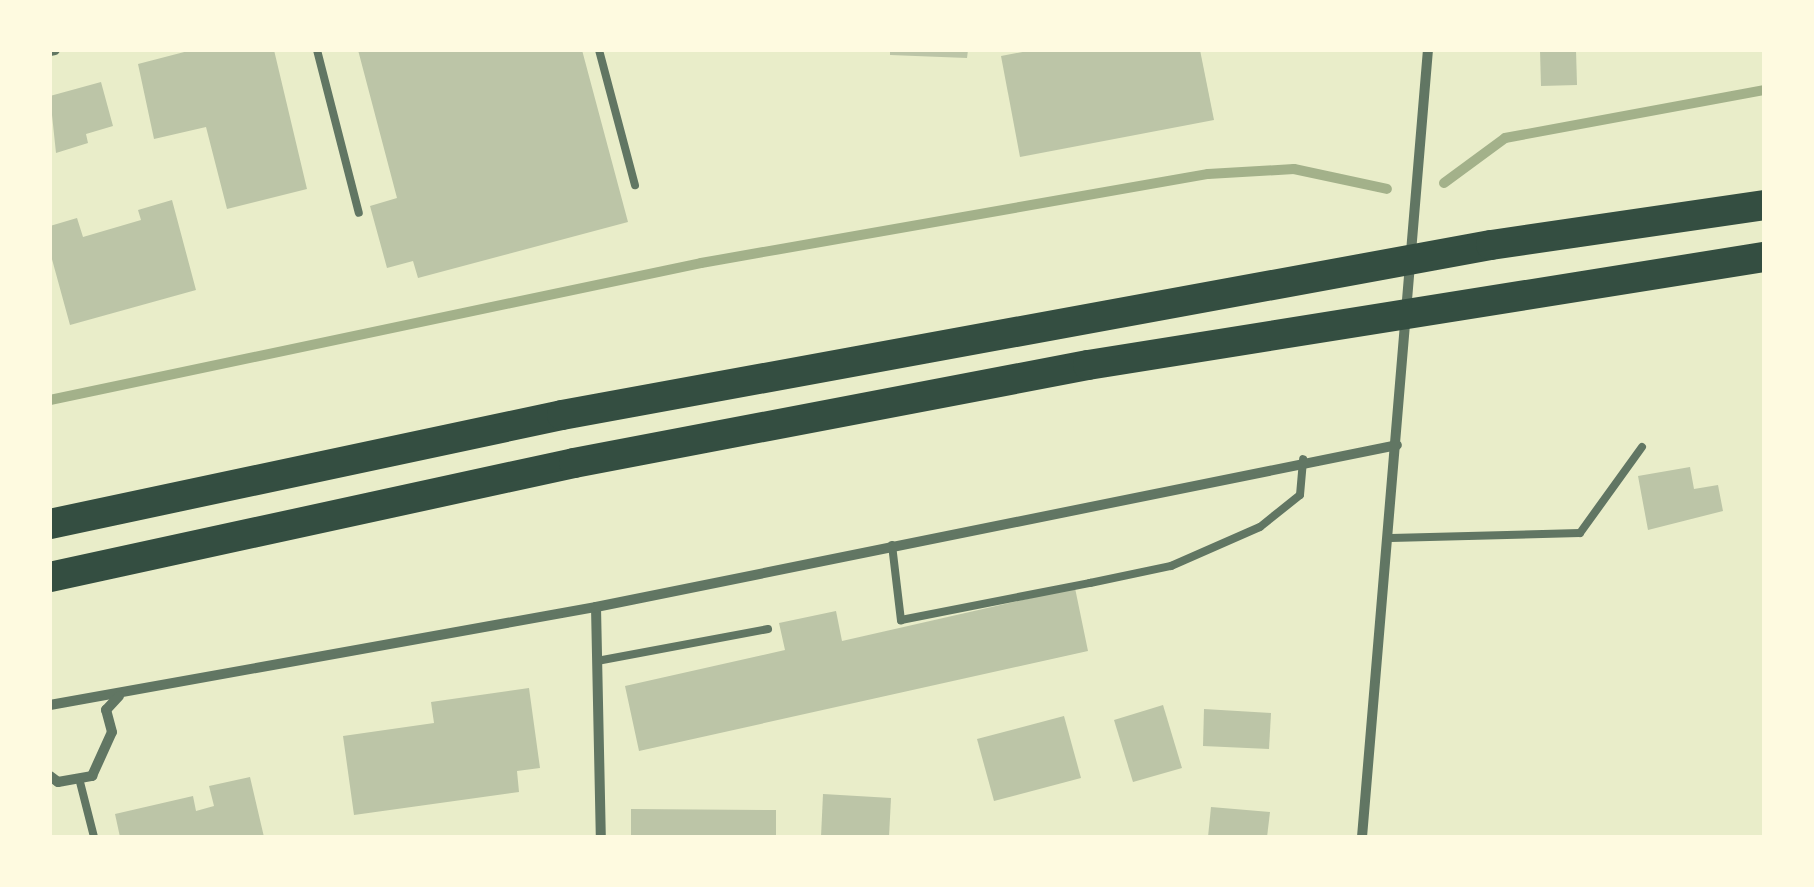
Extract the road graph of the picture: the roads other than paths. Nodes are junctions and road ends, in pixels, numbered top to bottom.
1 (317, 50) edge
2 (600, 50) edge
3 (1428, 50) edge
4 (635, 185) dead end
5 (1764, 205) edge
6 (359, 213) dead end
7 (1764, 257) edge
8 (1397, 444) junction
9 (1642, 447) dead end
10 (1303, 459) junction
11 (50, 524) edge
12 (1391, 538) junction
13 (892, 545) junction
14 (50, 577) edge
15 (596, 607) junction
16 (768, 630) dead end
17 (597, 661) junction
18 (129, 691) junction
19 (50, 705) edge
20 (50, 776) edge
21 (80, 782) junction
22 (94, 837) edge
23 (601, 837) edge
24 (1362, 837) edge

1 - 6 lane
2 - 4 lane
3 - 8 street
5 - 11 highway
7 - 14 highway
8 - 10 street
8 - 12 street
9 - 12 lane
10 - 13 street
10 - 13 lane
12 - 24 street
13 - 15 street
15 - 17 street
15 - 18 street
16 - 17 lane
17 - 23 street
18 - 19 street
18 - 21 street
20 - 21 street
21 - 22 lane

